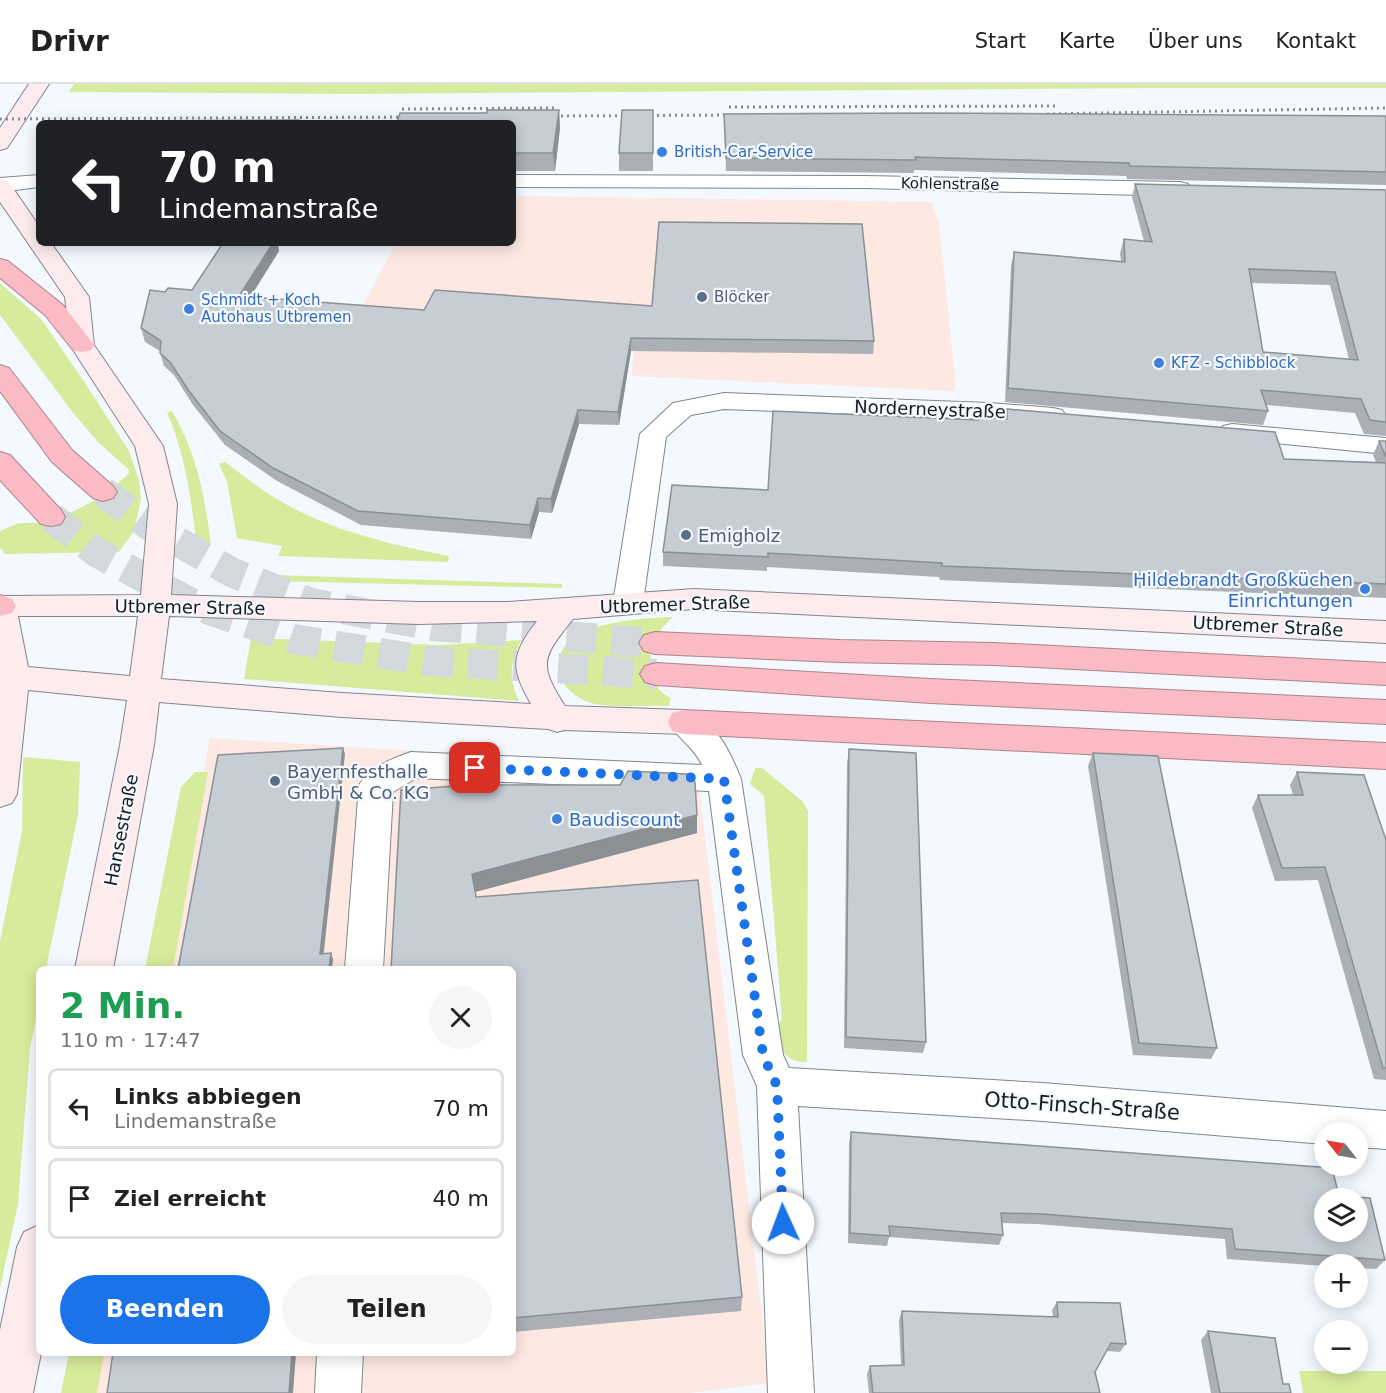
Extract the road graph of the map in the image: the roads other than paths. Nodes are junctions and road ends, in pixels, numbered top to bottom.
1 (39, 84) edge
2 (0, 144) edge
3 (36, 181) edge
4 (516, 181) edge
5 (0, 186) edge
6 (1198, 189) edge
7 (36, 239) edge
8 (41, 246) edge
9 (0, 266) edge
10 (82, 345) junction
11 (0, 374) edge
12 (1072, 418) edge
13 (1203, 430) edge
14 (1386, 446) edge
15 (0, 460) edge
16 (103, 492) tunnel mouth
17 (51, 517) tunnel mouth
18 (628, 603) junction
19 (155, 604) junction
20 (0, 606) edge
21 (565, 608) junction
22 (1386, 632) edge
23 (655, 643) tunnel mouth
24 (656, 674) tunnel mouth
25 (1386, 674) edge
26 (7, 677) edge
27 (143, 690) junction
28 (1386, 712) edge
29 (557, 720) junction
30 (684, 722) junction
31 (1386, 756) edge
32 (724, 779) junction
33 (0, 794) edge
34 (95, 966) edge
35 (364, 966) edge
36 (777, 1086) junction
37 (1386, 1130) edge
38 (36, 1262) edge
39 (340, 1356) edge
40 (10, 1393) edge
41 (338, 1393) edge
42 (791, 1393) edge

1 - 2 main road
3 - 5 street
4 - 6 street, Kohlenstraße
5 - 7 main road
8 - 10 main road
9 - 10 highway
10 - 19 main road, Hansestraße
11 - 16 highway
12 - 18 street, Norderneystraße
13 - 14 street
15 - 17 highway
18 - 21 main road, Utbremer Straße
18 - 22 main road, Utbremer Straße
19 - 20 main road, Utbremer Straße
19 - 21 main road, Utbremer Straße
19 - 27 main road, Hansestraße
20 - 26 main road
21 - 29 main road
23 - 25 highway
24 - 28 highway
26 - 27 main road
26 - 33 main road
27 - 29 main road
27 - 34 main road, Hansestraße
29 - 30 main road
30 - 31 highway
30 - 32 street
32 - 35 street
32 - 36 street
36 - 37 street, Otto-Finsch-Straße
36 - 42 street
38 - 40 main road
39 - 41 street

